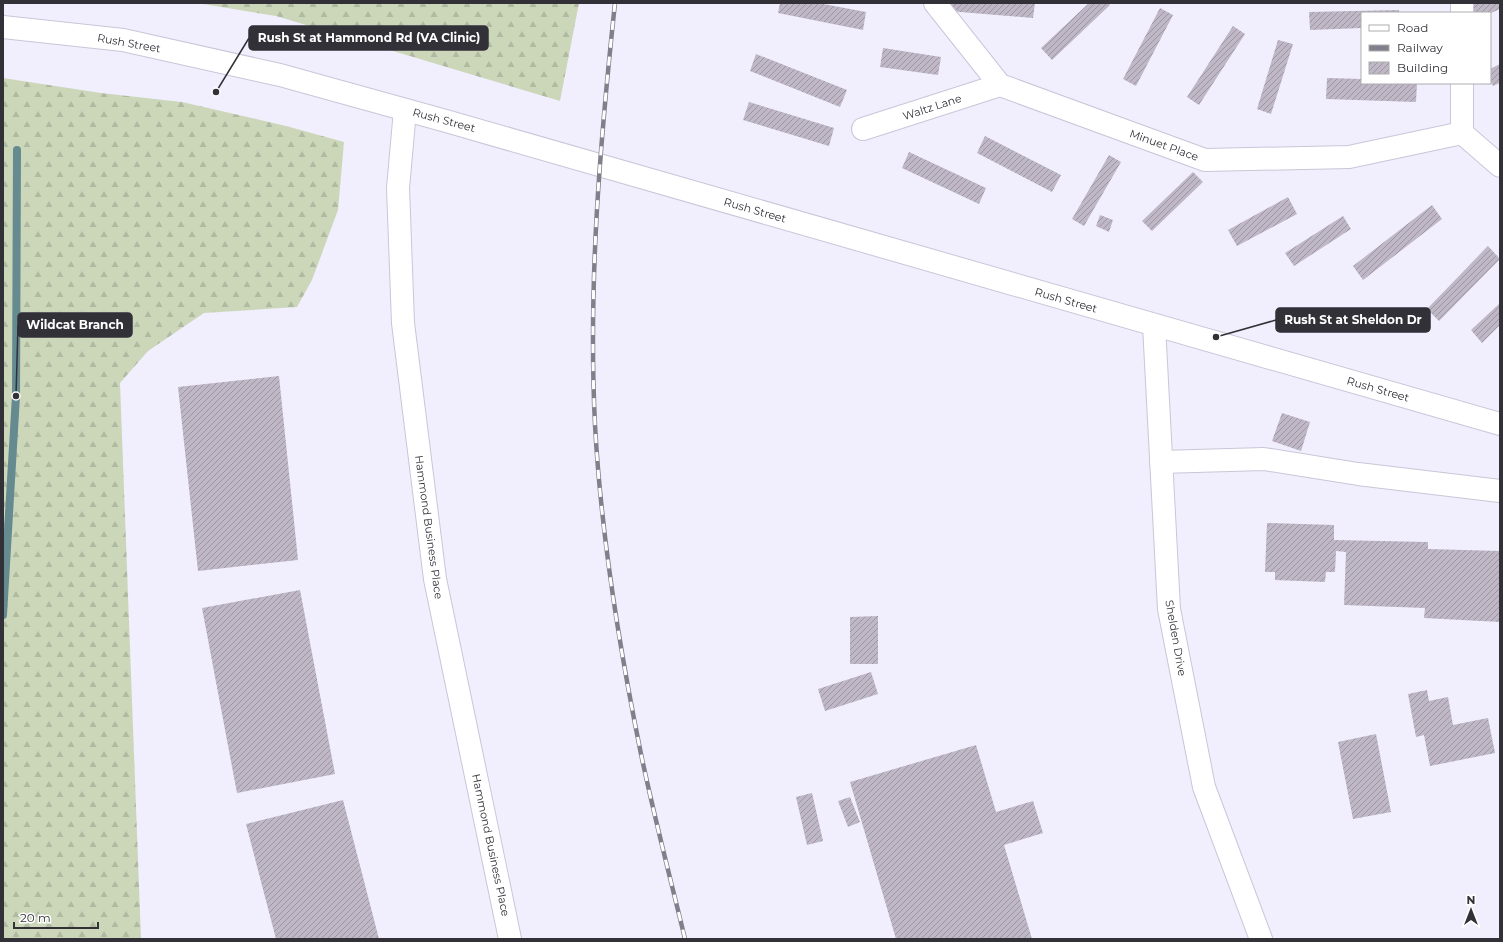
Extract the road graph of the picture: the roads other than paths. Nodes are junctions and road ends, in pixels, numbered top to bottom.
1 (935, 3) edge
2 (3, 27) edge
3 (1462, 84) edge
4 (1000, 85) junction
5 (404, 110) junction
6 (863, 130) dead end
7 (1462, 133) junction
8 (1500, 166) edge
9 (1154, 325) junction
10 (1500, 424) edge
11 (1161, 462) junction
12 (1500, 491) edge
13 (510, 939) edge
14 (1261, 939) edge

1 - 4 street
2 - 5 street, Rush Street
3 - 7 street
4 - 6 street, Waltz Lane
4 - 7 street, Minuet Place
5 - 9 street, Rush Street
5 - 13 street, Hammond Business Place
7 - 8 street
9 - 10 street, Rush Street
9 - 11 street, Shelden Drive
11 - 12 street
11 - 14 street, Shelden Drive

